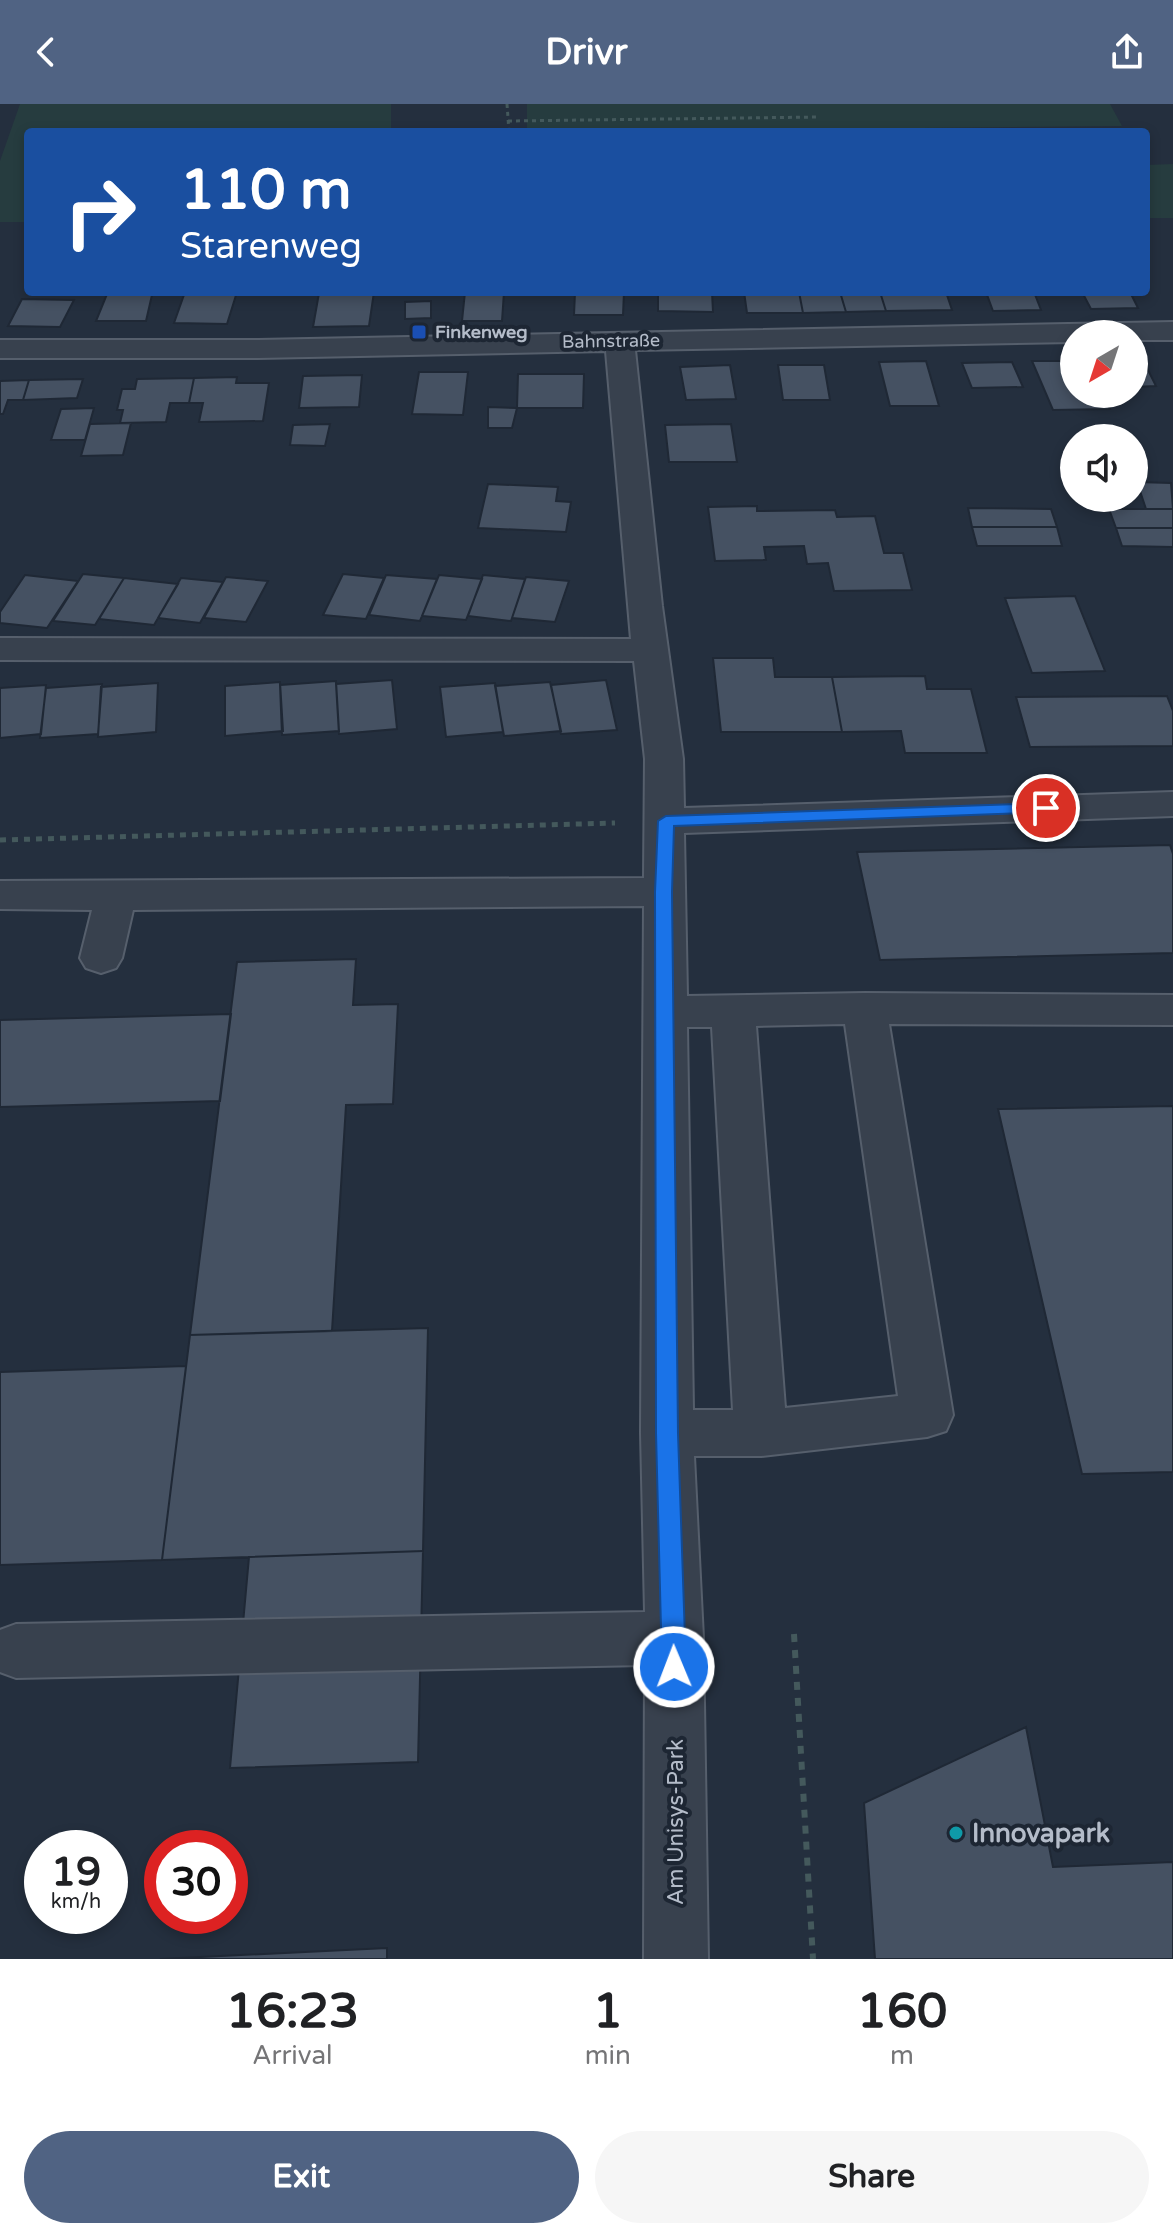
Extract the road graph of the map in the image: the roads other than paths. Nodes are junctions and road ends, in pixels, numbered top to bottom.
1 (1173, 331) edge
2 (620, 341) junction
3 (0, 349) edge
4 (0, 649) edge
5 (651, 650) junction
6 (1173, 804) edge
7 (666, 821) junction
8 (663, 892) junction
9 (0, 895) edge
10 (116, 896) junction
11 (101, 958) dead end
12 (865, 1008) junction
13 (733, 1009) junction
14 (1173, 1010) edge
15 (665, 1012) junction
16 (667, 1433) junction
17 (761, 1433) junction
18 (674, 1638) junction
19 (16, 1651) dead end
20 (676, 1959) edge

1 - 2 street, Bahnstraße
2 - 3 street, Bahnstraße
2 - 5 street
4 - 5 street
5 - 7 street
6 - 7 street
7 - 8 street, Am Unisys-Park
8 - 10 street
8 - 15 street, Am Unisys-Park
9 - 10 street
10 - 11 street
12 - 13 street
12 - 14 street
12 - 17 street
13 - 15 street
13 - 17 street
15 - 16 street, Am Unisys-Park
16 - 17 street
16 - 18 street, Am Unisys-Park
18 - 19 street
18 - 20 street, Am Unisys-Park

